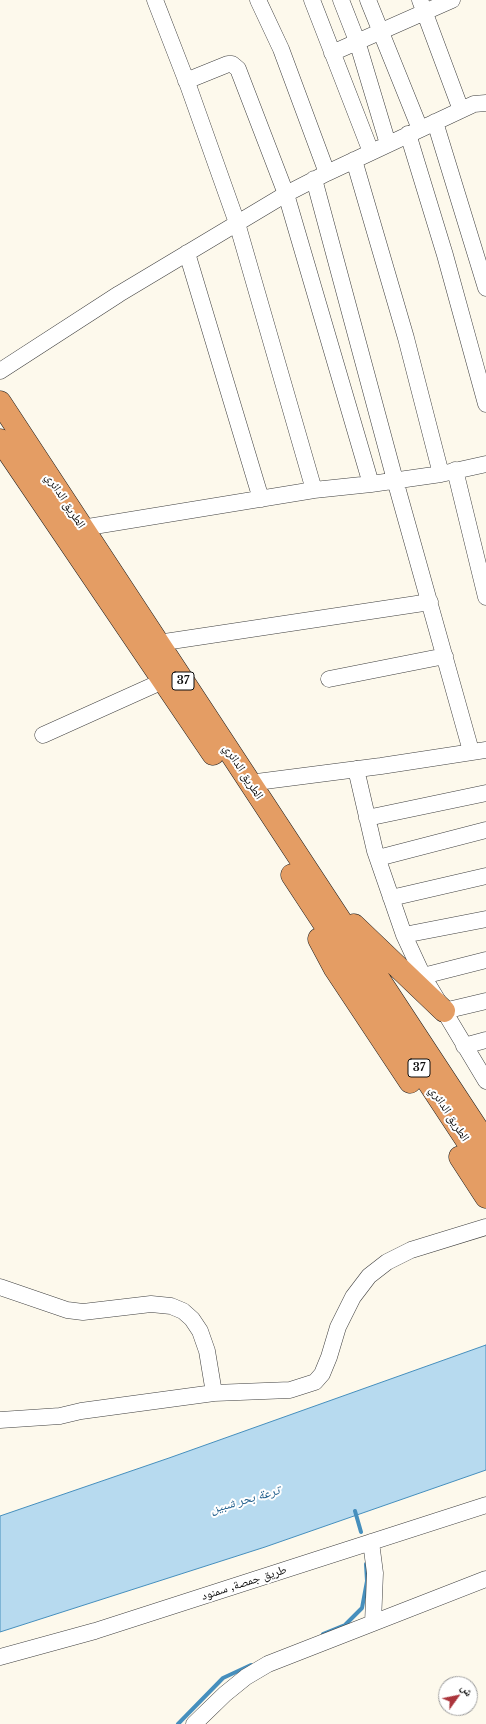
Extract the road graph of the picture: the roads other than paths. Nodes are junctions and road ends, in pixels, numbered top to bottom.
1 (155, 0) edge
2 (258, 0) edge
3 (312, 0) edge
4 (341, 0) edge
5 (368, 0) edge
6 (452, 0) edge
7 (422, 6) edge
8 (380, 31) junction
9 (357, 41) junction
10 (332, 53) junction
11 (186, 80) junction
12 (480, 102) edge
13 (435, 122) junction
14 (414, 132) junction
15 (388, 144) junction
16 (372, 152) junction
17 (354, 160) junction
18 (320, 176) junction
19 (286, 194) junction
20 (237, 223) junction
21 (187, 253) junction
22 (486, 288) edge
23 (0, 372) edge
24 (0, 402) edge
25 (486, 404) edge
26 (0, 440) edge
27 (486, 464) edge
28 (448, 472) junction
29 (395, 480) junction
30 (371, 484) junction
31 (314, 490) junction
32 (261, 499) junction
33 (82, 528) junction
34 (486, 597) edge
35 (430, 602) junction
36 (158, 644) junction
37 (445, 656) junction
38 (329, 679) dead end
39 (163, 681) junction
40 (42, 735) dead end
41 (479, 751) edge
42 (356, 769) junction
43 (249, 782) junction
44 (486, 793) edge
45 (368, 818) junction
46 (486, 830) edge
47 (378, 858) junction
48 (486, 876) edge
49 (391, 898) junction
50 (317, 899) junction
51 (486, 919) edge
52 (404, 935) junction
53 (486, 960) edge
54 (358, 962) junction
55 (423, 976) junction
56 (486, 1001) edge
57 (444, 1011) junction
58 (486, 1040) edge
59 (464, 1046) junction
60 (486, 1081) edge
61 (486, 1142) edge
62 (486, 1170) edge
63 (486, 1197) edge
64 (486, 1228) edge
65 (0, 1287) edge
66 (214, 1392) junction
67 (0, 1420) edge
68 (486, 1505) edge
69 (371, 1542) junction
70 (486, 1579) edge
71 (373, 1623) junction
72 (0, 1657) edge
73 (194, 1724) edge

1 - 11 street
2 - 18 street
3 - 10 street
4 - 9 street
5 - 8 street
6 - 7 street
7 - 8 street
7 - 12 street
8 - 9 street
8 - 14 street
9 - 10 street
9 - 15 street
10 - 16 street
11 - 19 street
11 - 20 street
12 - 13 street
13 - 14 street
13 - 22 street
14 - 15 street
14 - 25 street
15 - 16 street
16 - 17 street
17 - 18 street
17 - 28 street
18 - 19 street
18 - 29 street
19 - 20 street
19 - 30 street
20 - 21 street
20 - 31 street
21 - 23 street
21 - 32 street
24 - 33 highway, الطريق الدائري / 37
26 - 39 highway, الطريق الدائري / 37
27 - 28 street
28 - 29 street
28 - 34 street
29 - 30 street
29 - 35 street
30 - 31 street
31 - 32 street
32 - 33 street
33 - 36 highway, الطريق الدائري / 37
35 - 36 street
35 - 37 street
36 - 43 highway, الطريق الدائري / 37
37 - 38 street
37 - 41 street
39 - 40 street
39 - 50 highway, الطريق الدائري / 37
41 - 42 street
42 - 43 street
42 - 45 street
43 - 50 highway, الطريق الدائري / 37
44 - 45 street
45 - 47 street
46 - 47 street
47 - 49 street
48 - 49 street
49 - 52 street
50 - 54 highway, الطريق الدائري / 37
50 - 57 highway
50 - 63 highway
51 - 52 street
52 - 55 street
53 - 55 street
54 - 61 highway, الطريق الدائري / 37
54 - 62 highway, الطريق الدائري / 37
55 - 57 street
56 - 57 street
57 - 59 street
58 - 59 street
59 - 60 street
64 - 66 street
65 - 66 street
66 - 67 street
68 - 69 street, طريق جمصة, سمنود
69 - 71 street
69 - 72 street, طريق جمصة, سمنود
70 - 71 street
71 - 73 street

